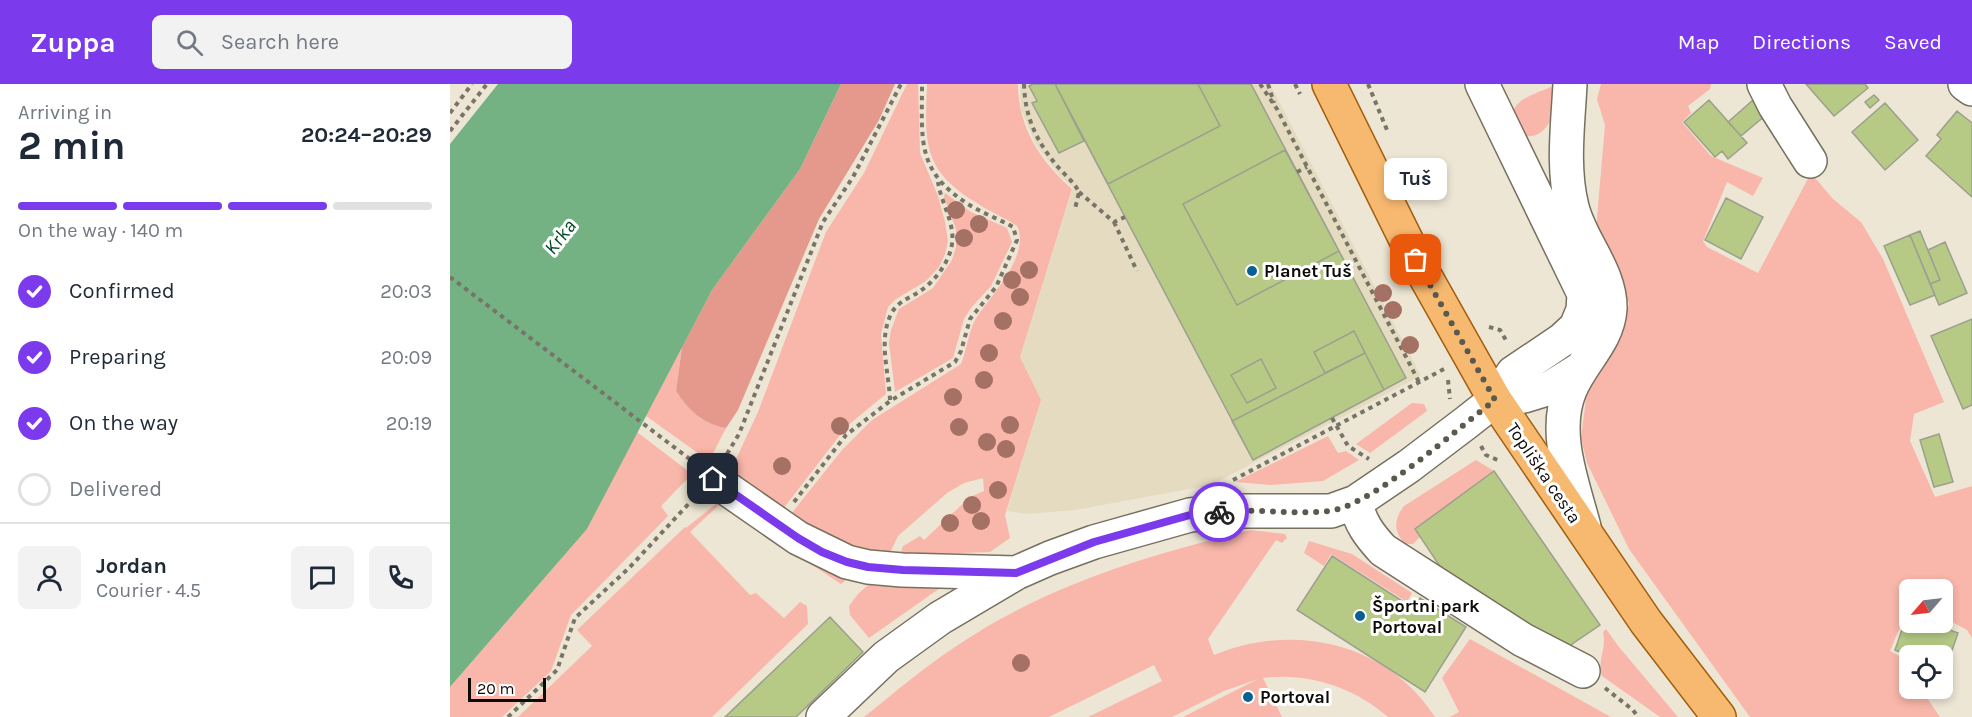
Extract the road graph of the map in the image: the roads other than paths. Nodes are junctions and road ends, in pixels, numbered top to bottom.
1 (1329, 84) edge
2 (1482, 84) edge
3 (1570, 84) edge
4 (1764, 84) edge
5 (1965, 84) edge
6 (1972, 89) edge
7 (1568, 124) junction
8 (1514, 149) junction
9 (1810, 161) dead end
10 (1582, 368) junction
11 (1495, 400) junction
12 (702, 470) road end
13 (1356, 502) junction
14 (1586, 535) junction
15 (1016, 573) junction
16 (1583, 671) road end
17 (823, 717) edge
18 (1719, 717) edge

1 - 11 main road, Topliška cesta
2 - 8 street
3 - 7 street
4 - 9 street
5 - 6 street
7 - 8 street
7 - 10 street
8 - 11 street
10 - 11 street
10 - 14 street
11 - 13 street
11 - 14 main road, Topliška cesta
12 - 15 street
13 - 15 street
13 - 16 street
14 - 18 main road, Topliška cesta
15 - 17 street

